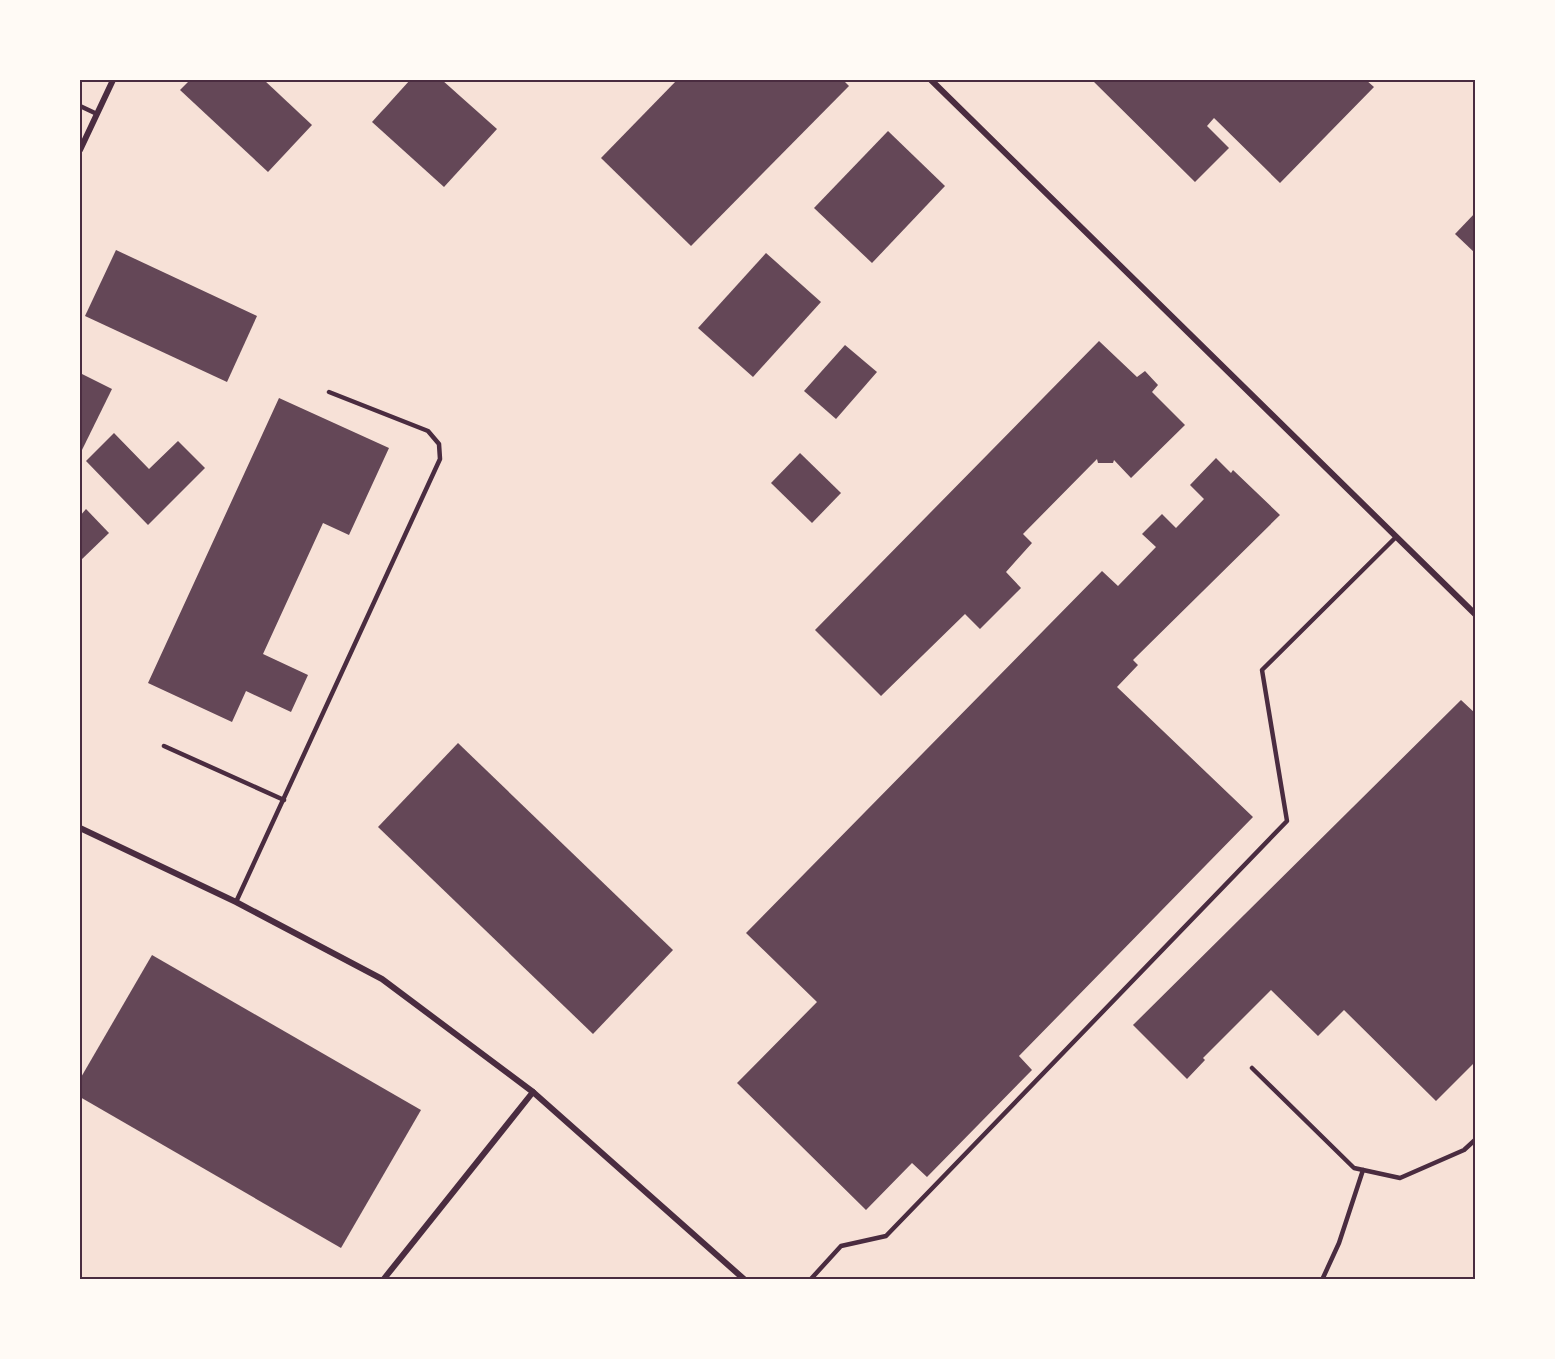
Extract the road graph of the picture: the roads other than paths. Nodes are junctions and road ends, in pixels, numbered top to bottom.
1 (113, 80) edge
2 (930, 80) edge
3 (80, 106) edge
4 (97, 114) junction
5 (80, 150) edge
6 (329, 392) dead end
7 (1396, 537) junction
8 (1476, 615) edge
9 (164, 746) dead end
10 (284, 800) junction
11 (80, 828) edge
12 (236, 902) junction
13 (1252, 1068) dead end
14 (533, 1092) junction
15 (1476, 1139) edge
16 (1363, 1170) junction
17 (383, 1280) edge
18 (745, 1280) edge
19 (810, 1280) edge
20 (1322, 1280) edge

1 - 4 street
2 - 7 street
3 - 4 lane
4 - 5 street
6 - 10 lane
7 - 8 street
7 - 19 lane
9 - 10 lane
10 - 12 lane
11 - 12 street
12 - 14 street
13 - 16 lane
14 - 17 street
14 - 18 street
15 - 16 lane
16 - 20 lane

